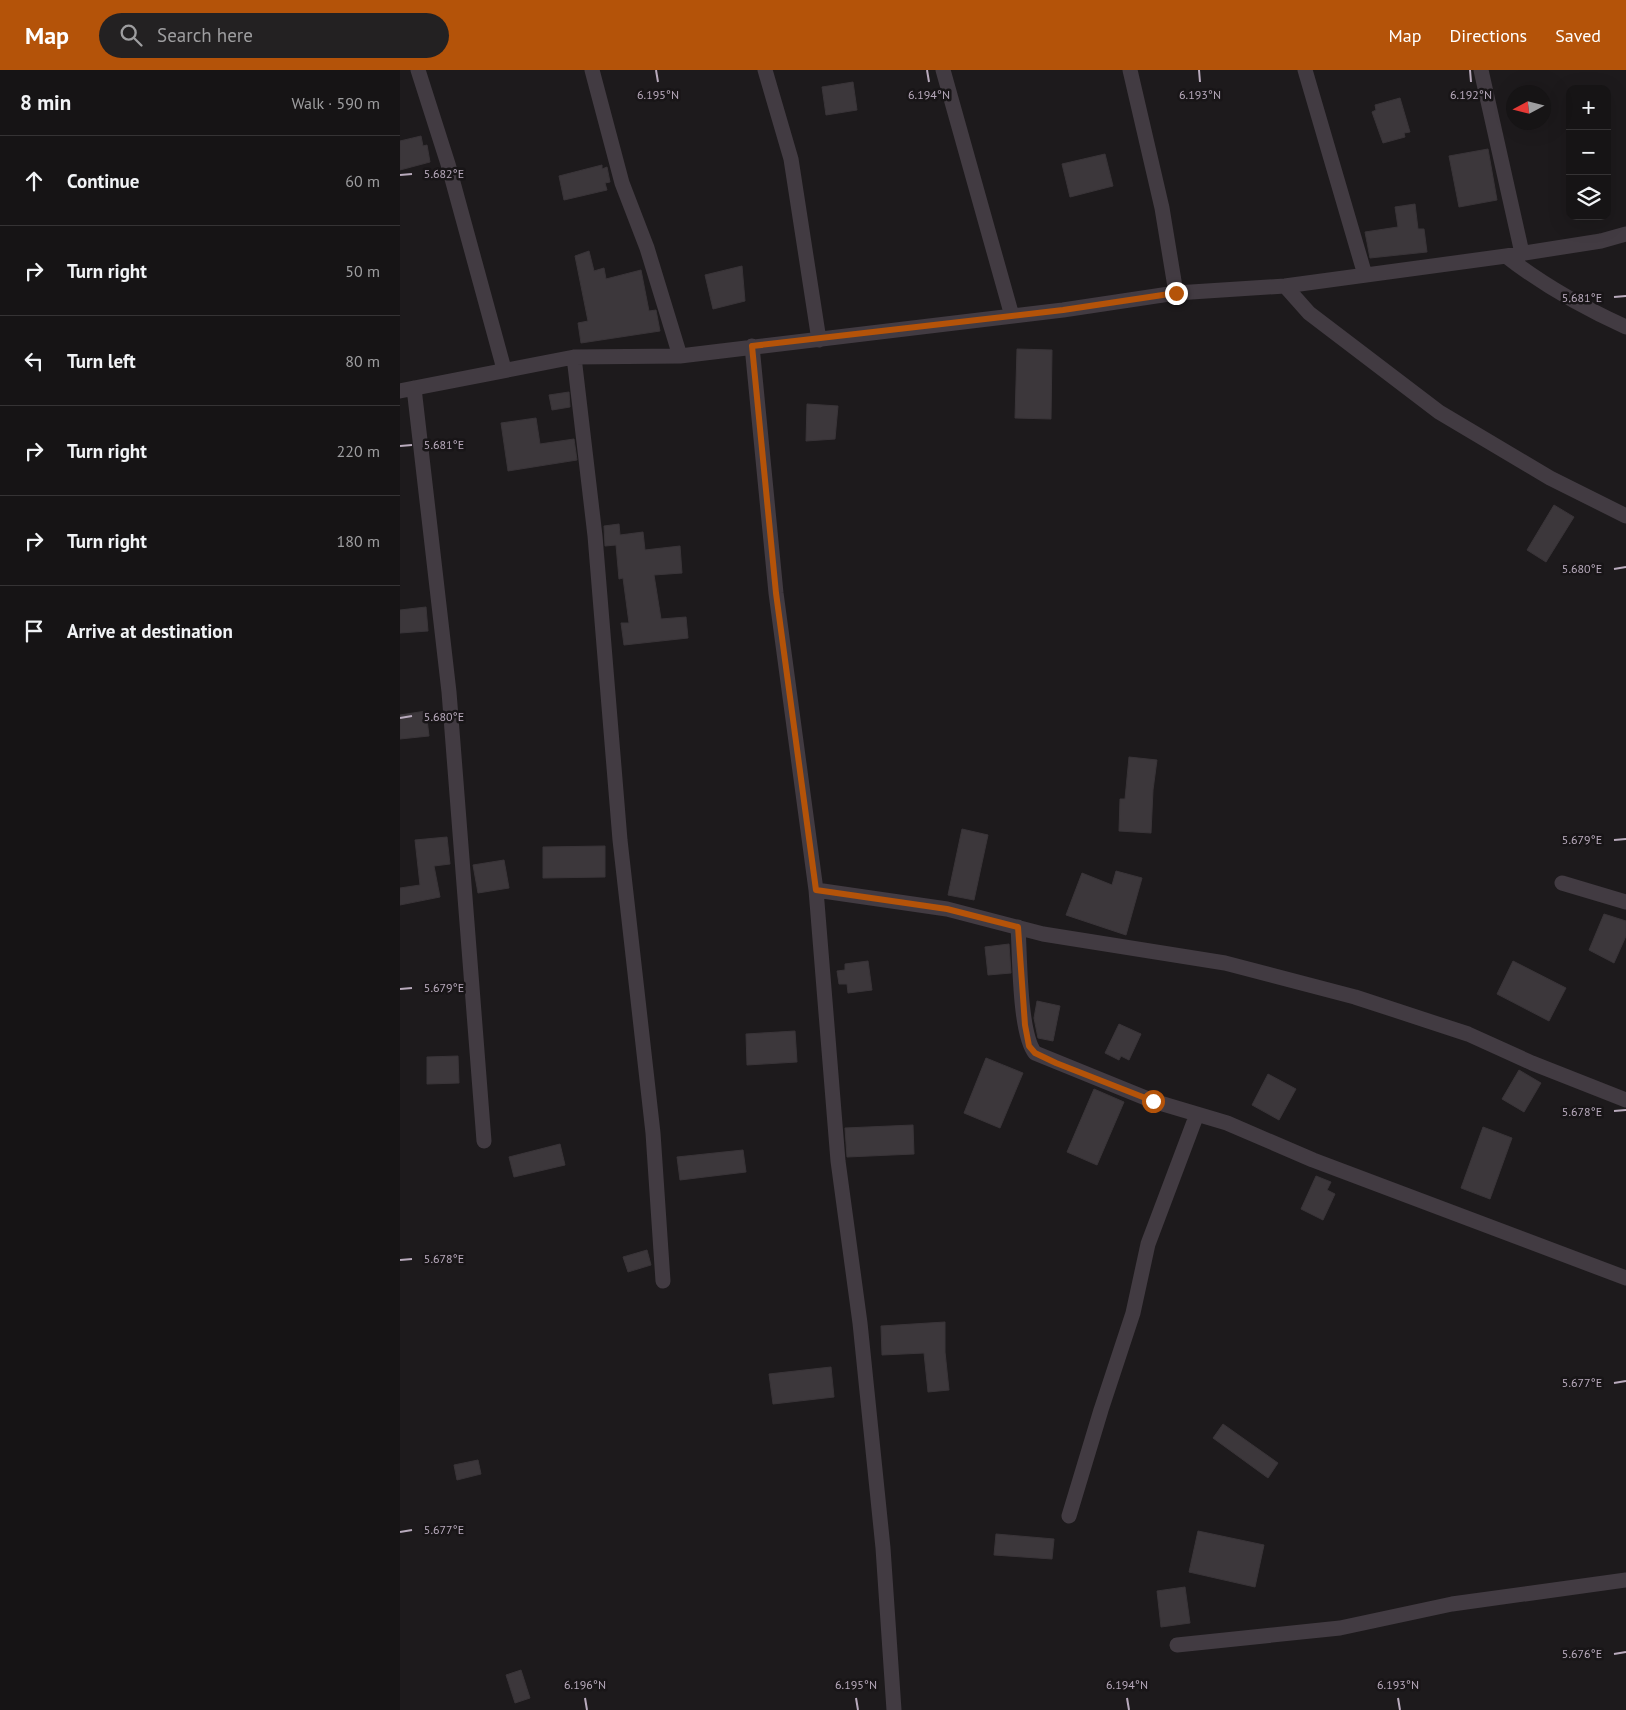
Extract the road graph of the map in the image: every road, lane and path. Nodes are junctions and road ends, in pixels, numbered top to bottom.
1 (418, 70) edge
2 (592, 70) edge
3 (765, 70) edge
4 (943, 70) edge
5 (1130, 70) edge
6 (1305, 70) edge
7 (1481, 70) edge
8 (1626, 234) edge
9 (1522, 252) junction
10 (1506, 256) junction
11 (1365, 275) junction
12 (1285, 286) junction
13 (1176, 293) junction
14 (1012, 316) junction
15 (1626, 327) edge
16 (819, 340) junction
17 (752, 346) junction
18 (680, 356) junction
19 (574, 357) junction
20 (504, 369) junction
21 (407, 390) edge
22 (1626, 516) edge
23 (1562, 883) dead end
24 (816, 890) junction
25 (1626, 902) edge
26 (1018, 927) junction
27 (1626, 1100) edge
28 (1198, 1114) junction
29 (484, 1141) dead end
30 (1626, 1278) edge
31 (663, 1281) dead end
32 (1069, 1516) dead end
33 (1626, 1580) edge
34 (1177, 1645) dead end
35 (894, 1710) edge

1 - 20 street
2 - 18 street
3 - 16 street
4 - 14 street
5 - 13 street
6 - 11 street
7 - 9 street
8 - 9 street
9 - 10 street
10 - 11 street
10 - 15 street
11 - 12 street
12 - 13 street
12 - 22 street
13 - 14 street
14 - 16 street
16 - 17 street
17 - 18 street
17 - 24 street
18 - 19 street
19 - 20 street
19 - 31 street
20 - 21 street
21 - 29 street
23 - 25 street
24 - 26 street
24 - 35 street
26 - 27 street
26 - 28 street
28 - 30 street
28 - 32 street
33 - 34 street

